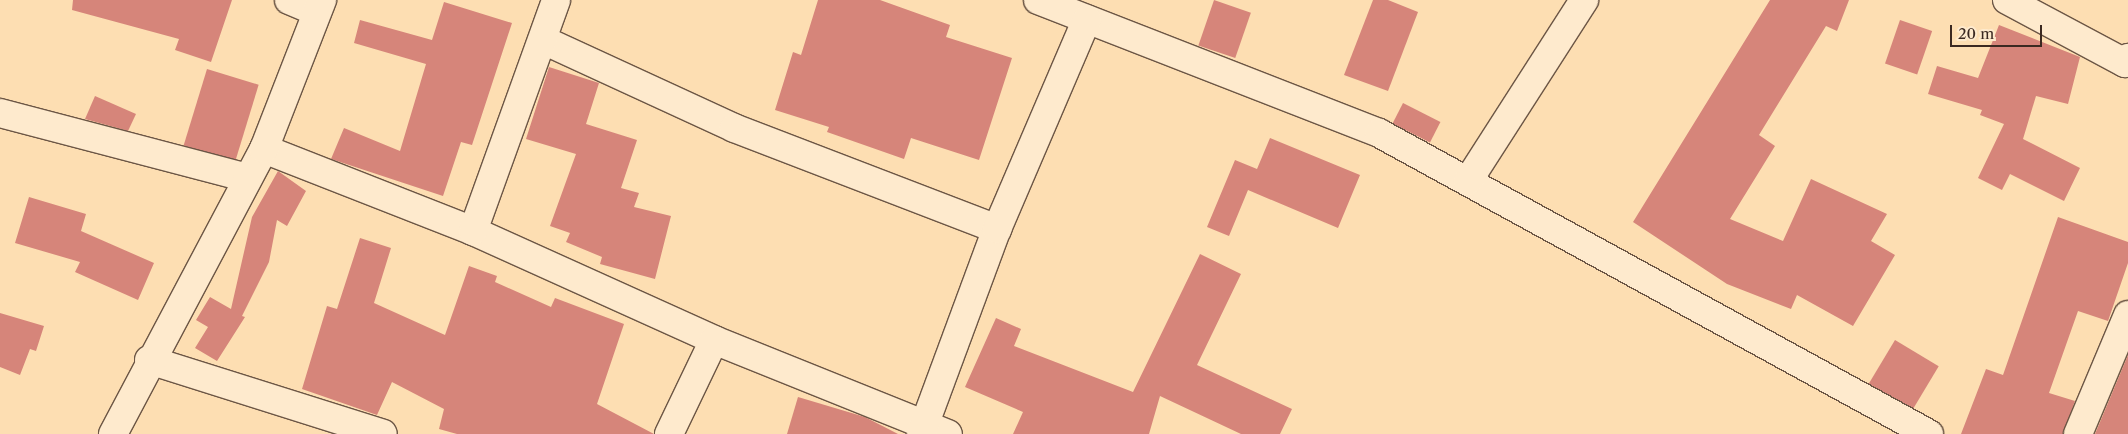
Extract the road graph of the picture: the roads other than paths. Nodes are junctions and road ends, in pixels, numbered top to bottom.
1 (290, 0) edge
2 (556, 0) edge
3 (1038, 0) edge
4 (1584, 0) edge
5 (2007, 0) edge
6 (319, 6) edge
7 (1087, 19) junction
8 (543, 40) junction
9 (2128, 58) edge
10 (0, 114) edge
11 (264, 149) junction
12 (247, 178) junction
13 (1468, 182) junction
14 (998, 230) junction
15 (473, 231) junction
16 (2128, 315) edge
17 (714, 340) junction
18 (149, 360) junction
19 (931, 431) edge
20 (114, 434) edge
21 (383, 434) edge
22 (668, 434) edge
23 (1929, 434) edge
24 (2078, 434) edge

1 - 6 street
2 - 8 street
3 - 7 street
4 - 13 street
5 - 9 street
6 - 11 street
7 - 13 street
7 - 14 street
8 - 14 street
8 - 15 street
10 - 12 street
11 - 12 street
11 - 15 street
12 - 18 street
13 - 23 street
14 - 19 street
15 - 17 street
16 - 24 street
17 - 19 street
17 - 22 street
18 - 20 street
18 - 21 street

